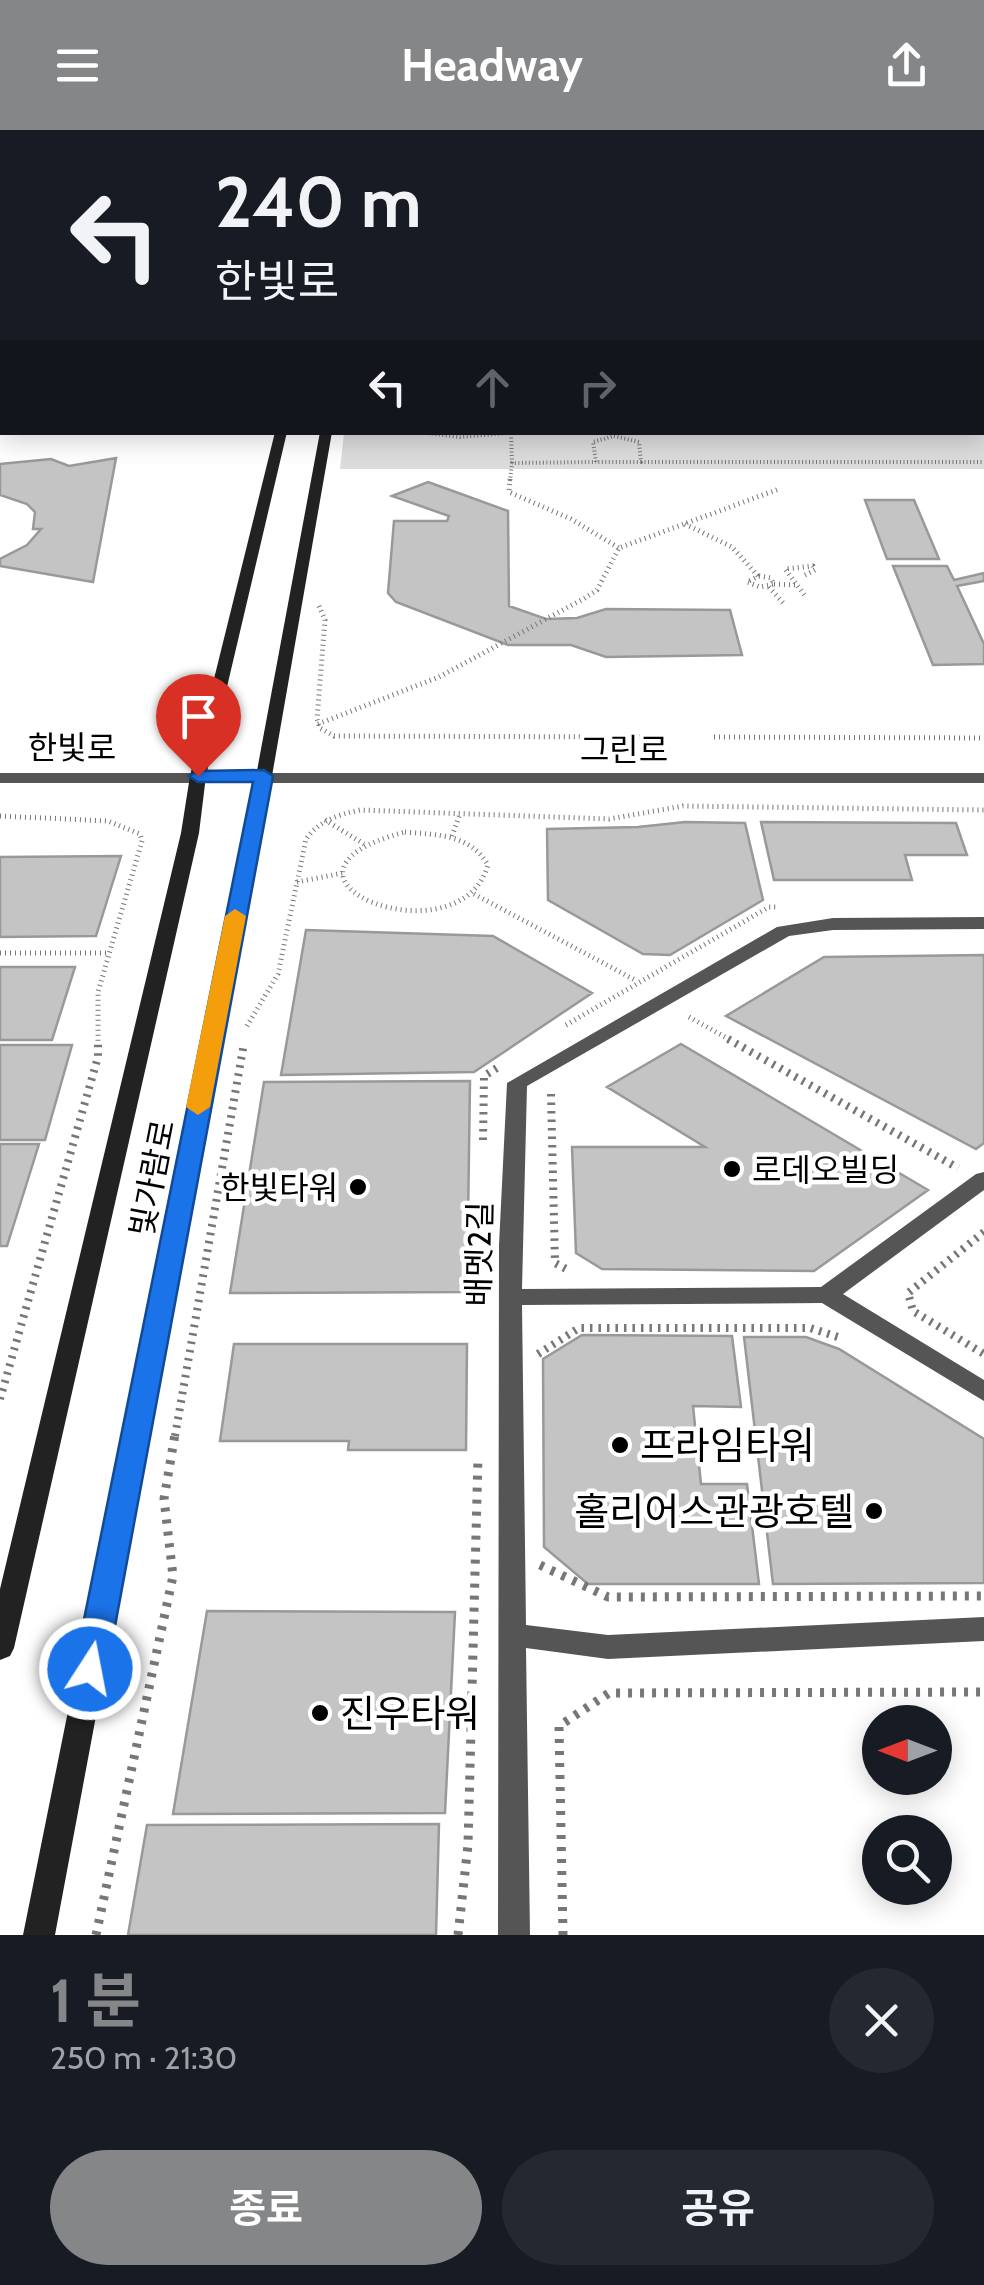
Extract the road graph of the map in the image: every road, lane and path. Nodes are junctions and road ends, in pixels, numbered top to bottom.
1 (280, 435) edge
2 (325, 435) edge
3 (443, 435) edge
4 (486, 435) edge
5 (511, 435) edge
6 (592, 435) edge
7 (593, 442) junction
8 (512, 462) junction
9 (596, 462) junction
10 (641, 462) junction
11 (984, 462) edge
12 (779, 489) dead end
13 (684, 524) junction
14 (620, 548) junction
15 (805, 575) dead end
16 (758, 576) junction
17 (771, 585) junction
18 (796, 585) junction
19 (806, 597) dead end
20 (317, 602) dead end
21 (784, 604) dead end
22 (318, 724) junction
23 (649, 738) dead end
24 (714, 738) dead end
25 (984, 738) edge
26 (198, 776) junction
27 (264, 776) junction
28 (0, 778) edge
29 (984, 778) edge
30 (984, 810) edge
31 (460, 814) junction
32 (0, 816) edge
33 (324, 820) junction
34 (452, 836) junction
35 (364, 844) junction
36 (343, 873) junction
37 (297, 882) junction
38 (474, 894) junction
39 (984, 923) edge
40 (110, 952) junction
41 (0, 953) edge
42 (636, 980) dead end
43 (704, 1008) dead end
44 (689, 1017) junction
45 (674, 1026) dead end
46 (564, 1087) dead end
47 (973, 1174) edge
48 (984, 1232) edge
49 (584, 1279) dead end
50 (826, 1295) junction
51 (511, 1296) junction
52 (847, 1340) dead end
53 (984, 1354) edge
54 (536, 1374) dead end
55 (984, 1392) edge
56 (0, 1399) edge
57 (539, 1546) dead end
58 (984, 1596) edge
59 (984, 1629) edge
60 (515, 1635) junction
61 (0, 1648) edge
62 (984, 1692) edge
63 (39, 1935) edge
64 (96, 1935) edge
65 (514, 1935) edge
66 (564, 1935) edge

1 - 26 main road, 빛가람로
2 - 27 main road, 빛가람로
3 - 4 path
5 - 8 path
6 - 7 path
7 - 9 path
7 - 10 path
8 - 9 path
8 - 14 path
9 - 10 path
10 - 11 path
12 - 13 path
13 - 14 path
13 - 16 path
14 - 22 path
15 - 18 path
16 - 17 path
16 - 17 path
17 - 18 path
17 - 21 path
18 - 19 path
20 - 22 path
22 - 23 path
24 - 25 path
26 - 27 street, 한빛로
26 - 28 street, 한빛로
26 - 61 main road, 빛가람로
27 - 29 street, 그린로
27 - 63 main road, 빛가람로
30 - 31 path
31 - 33 path
31 - 34 path
32 - 40 path
33 - 35 path
33 - 37 path
34 - 35 path
34 - 38 path
35 - 36 path
36 - 37 path
36 - 38 path
37 - 64 path
38 - 42 path
39 - 51 street, 배멧2길
40 - 41 path
40 - 56 path
43 - 44 path
44 - 45 path
44 - 47 path
46 - 49 path
47 - 50 street
48 - 53 path
50 - 51 street
50 - 55 street
51 - 60 street, 배멧2길
52 - 54 path
57 - 58 path
59 - 60 street
60 - 65 street, 배멧2길
62 - 66 path

